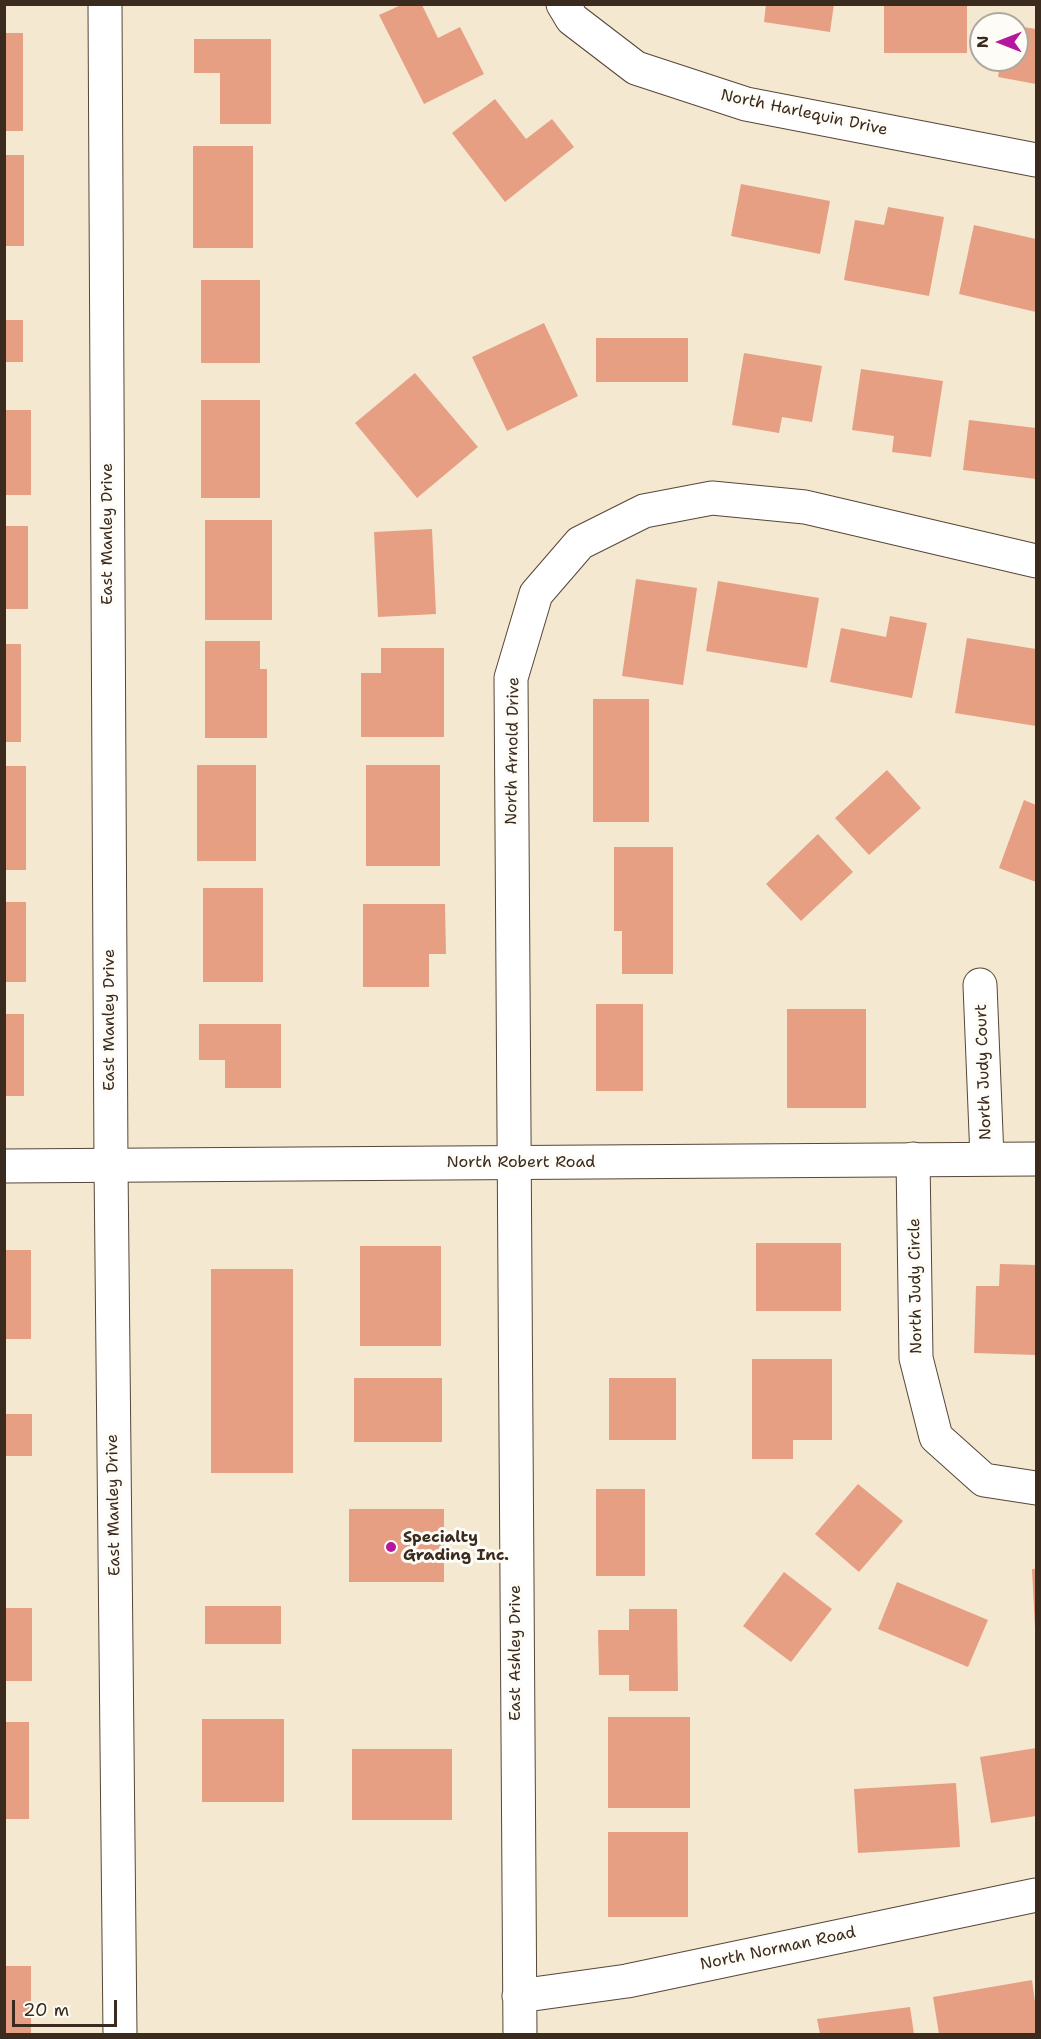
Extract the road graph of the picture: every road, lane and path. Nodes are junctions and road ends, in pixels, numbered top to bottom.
1 (105, 4) edge
2 (563, 4) edge
3 (1036, 160) edge
4 (1036, 561) edge
5 (980, 985) dead end
6 (987, 1158) junction
7 (913, 1159) junction
8 (1036, 1159) edge
9 (514, 1163) junction
10 (111, 1164) junction
11 (4, 1166) edge
12 (1036, 1488) edge
13 (1036, 1895) edge
14 (519, 1996) junction
15 (120, 2034) edge
16 (520, 2034) edge

1 - 10 street, East Manley Drive
2 - 3 street, North Harlequin Drive
4 - 9 street, North Arnold Drive
5 - 6 street, North Judy Court
6 - 7 street, North Robert Road
6 - 8 street, North Robert Road
7 - 9 street, North Robert Road
7 - 12 street, North Judy Circle
9 - 10 street, North Robert Road
9 - 14 street, East Ashley Drive
10 - 11 street, North Robert Road
10 - 15 street, East Manley Drive
13 - 14 street, North Norman Road
14 - 16 street, East Ashley Drive

